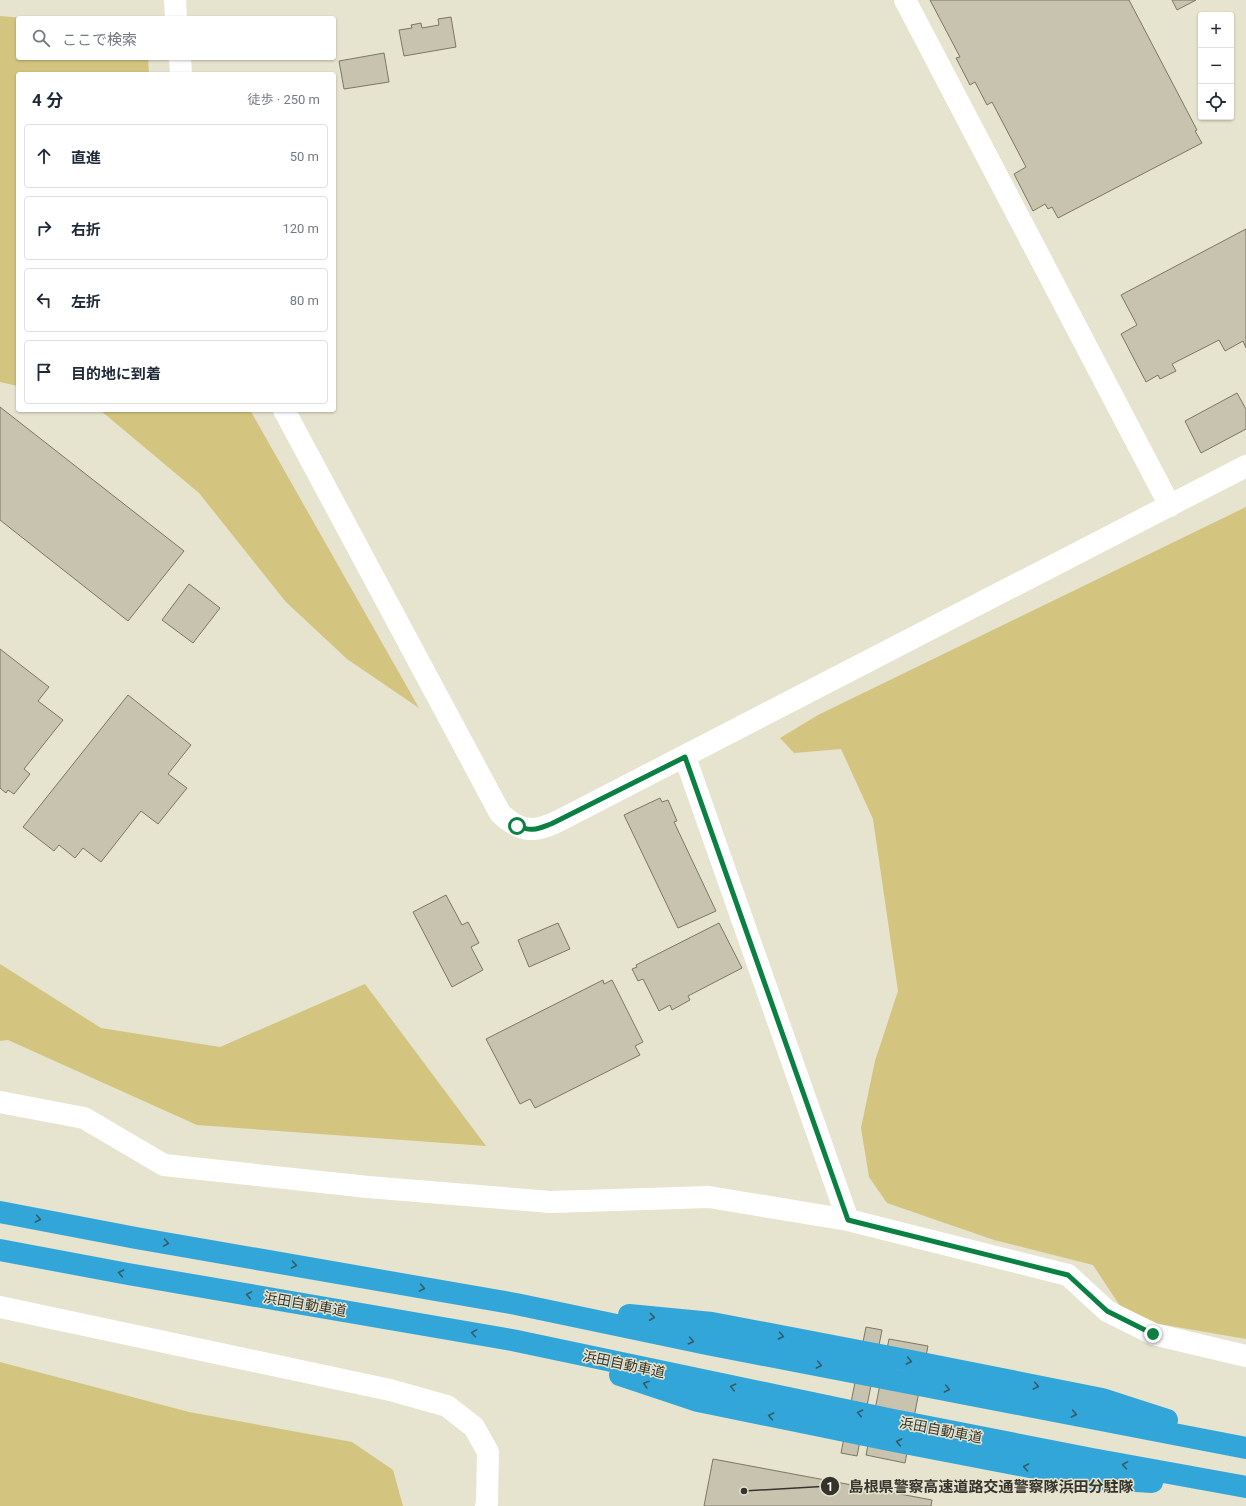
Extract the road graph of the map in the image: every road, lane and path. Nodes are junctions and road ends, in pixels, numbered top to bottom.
1 (175, 0) edge
2 (905, 0) edge
3 (176, 16) edge
4 (180, 60) edge
5 (181, 72) edge
6 (285, 412) edge
7 (1246, 466) edge
8 (1170, 506) junction
9 (685, 757) junction
10 (0, 1102) edge
11 (0, 1212) edge
12 (848, 1220) junction
13 (0, 1250) edge
14 (0, 1307) edge
15 (1246, 1356) edge
16 (1246, 1447) edge
17 (1246, 1488) edge
18 (486, 1506) edge

1 - 3 street
2 - 8 street
4 - 5 street
6 - 9 street
7 - 8 street
8 - 9 street
9 - 12 street
10 - 12 street
11 -> 16 highway
12 - 15 street
17 -> 13 highway, 浜田自動車道
14 - 18 street

